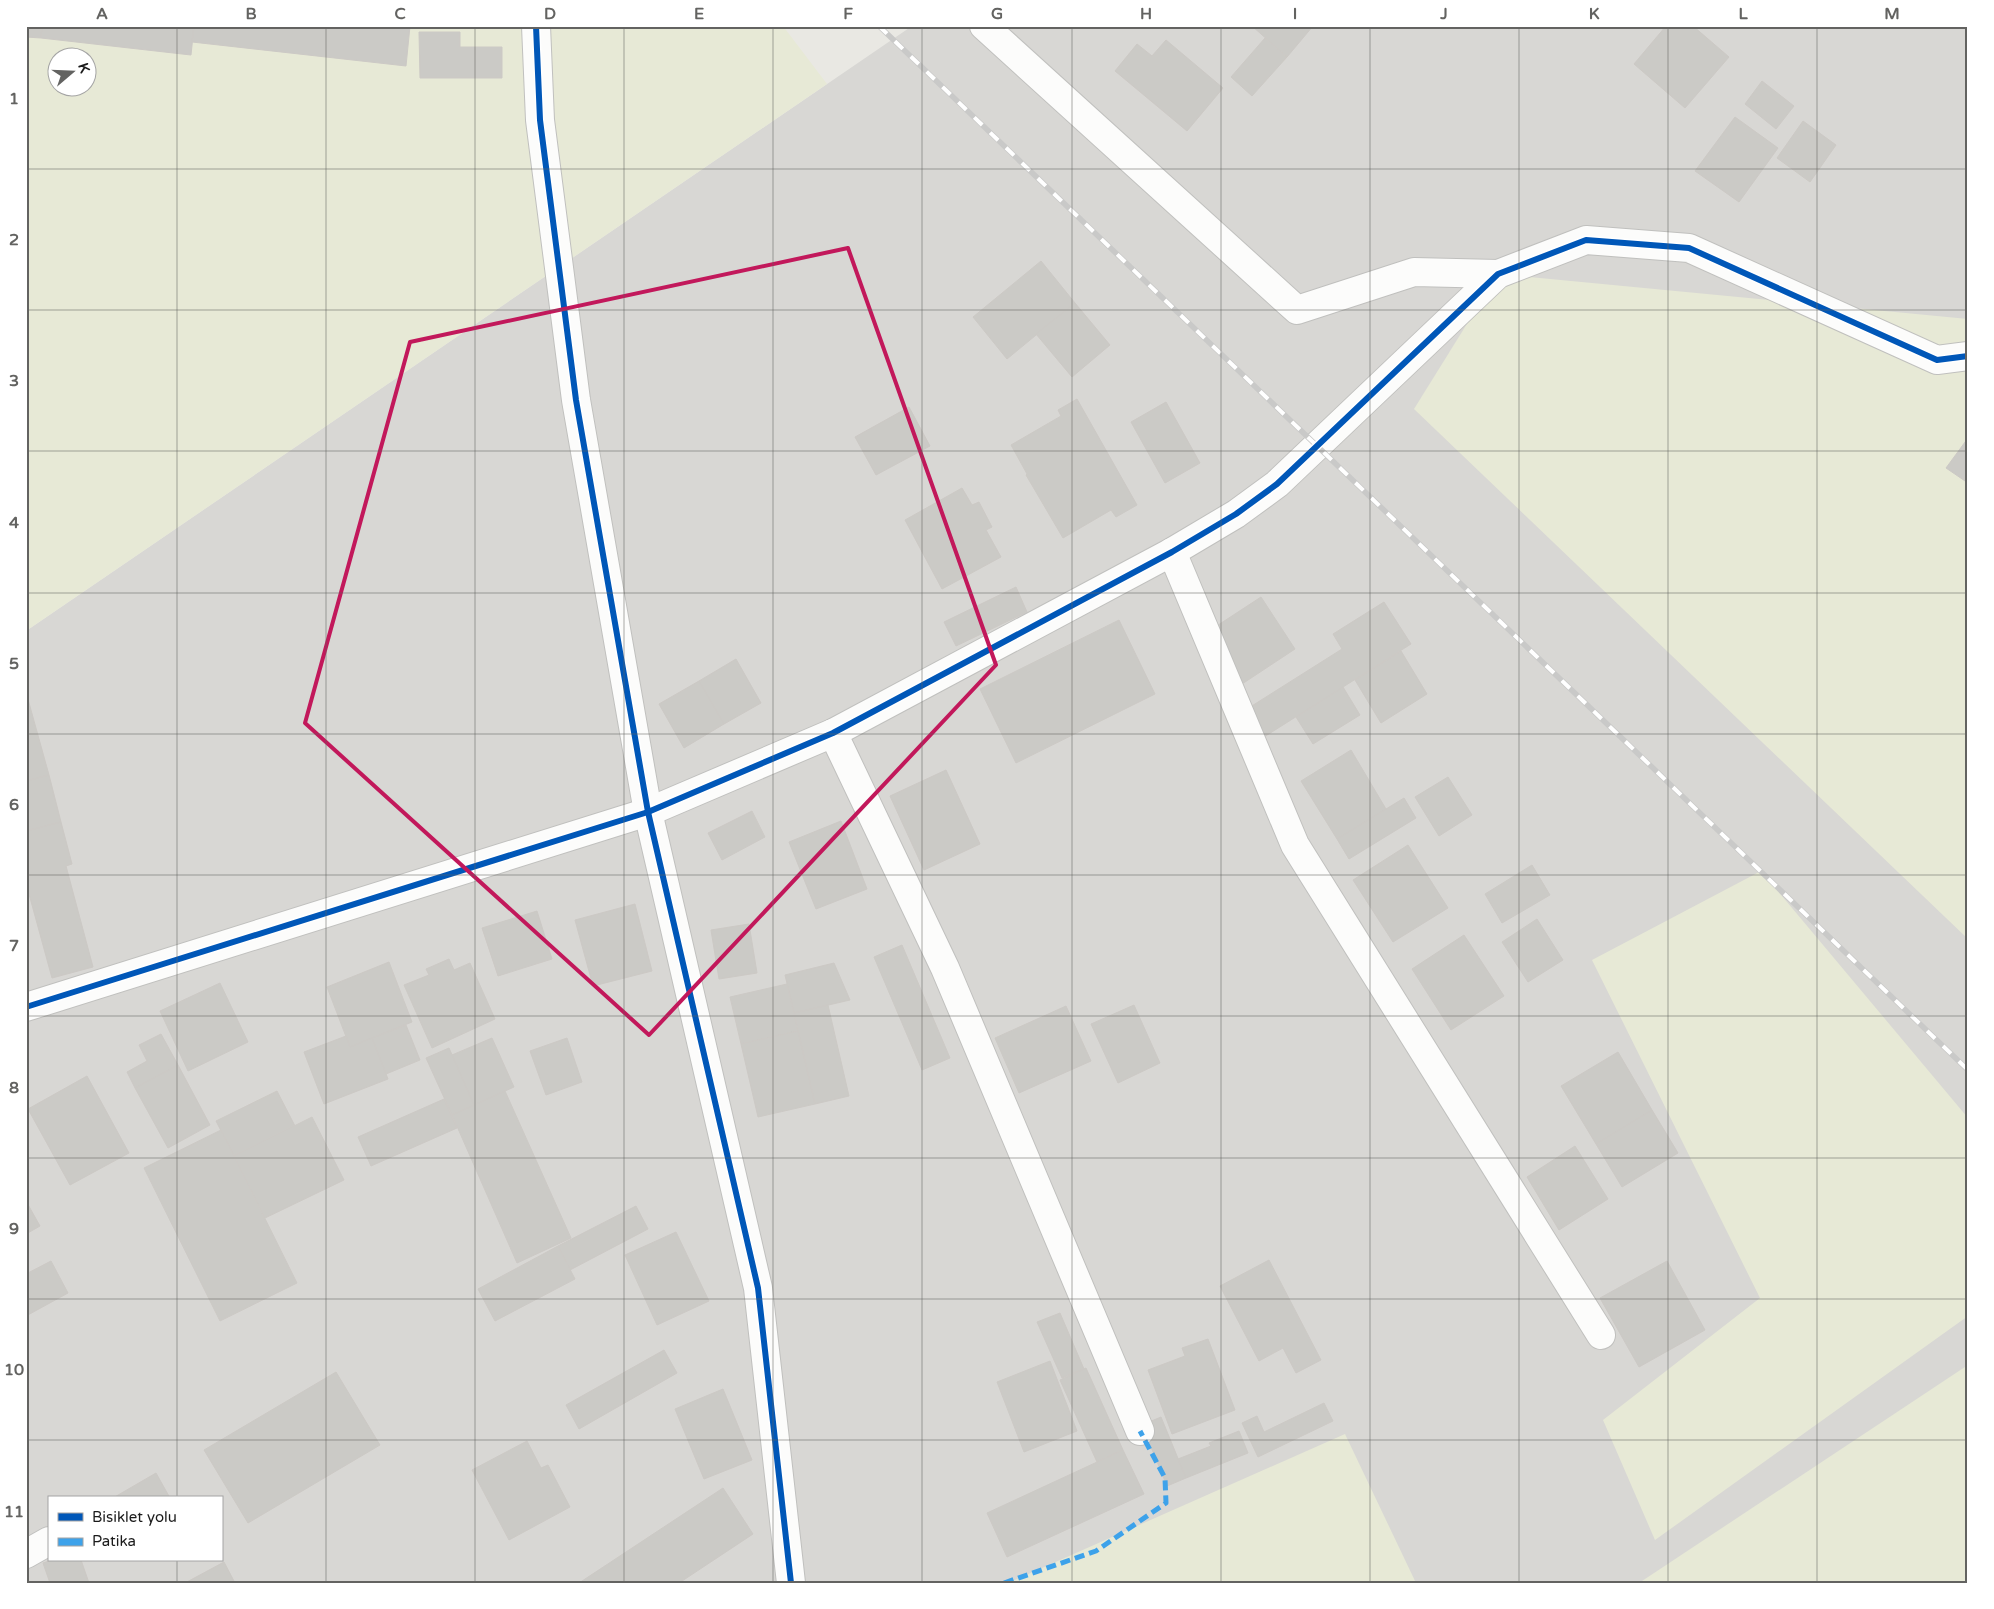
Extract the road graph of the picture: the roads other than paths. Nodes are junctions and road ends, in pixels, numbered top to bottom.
1 (536, 26) edge
2 (984, 26) edge
3 (1498, 274) junction
4 (1968, 356) edge
5 (1172, 552) junction
6 (833, 733) junction
7 (648, 812) junction
8 (26, 1007) edge
9 (1601, 1335) dead end
10 (1140, 1431) dead end
11 (48, 1542) edge
12 (26, 1554) edge
13 (791, 1583) edge

1 - 7 street
2 - 3 street
3 - 4 street
3 - 5 street
5 - 6 street
5 - 9 street
6 - 7 street
6 - 10 street
7 - 8 street
7 - 13 street
11 - 12 street

